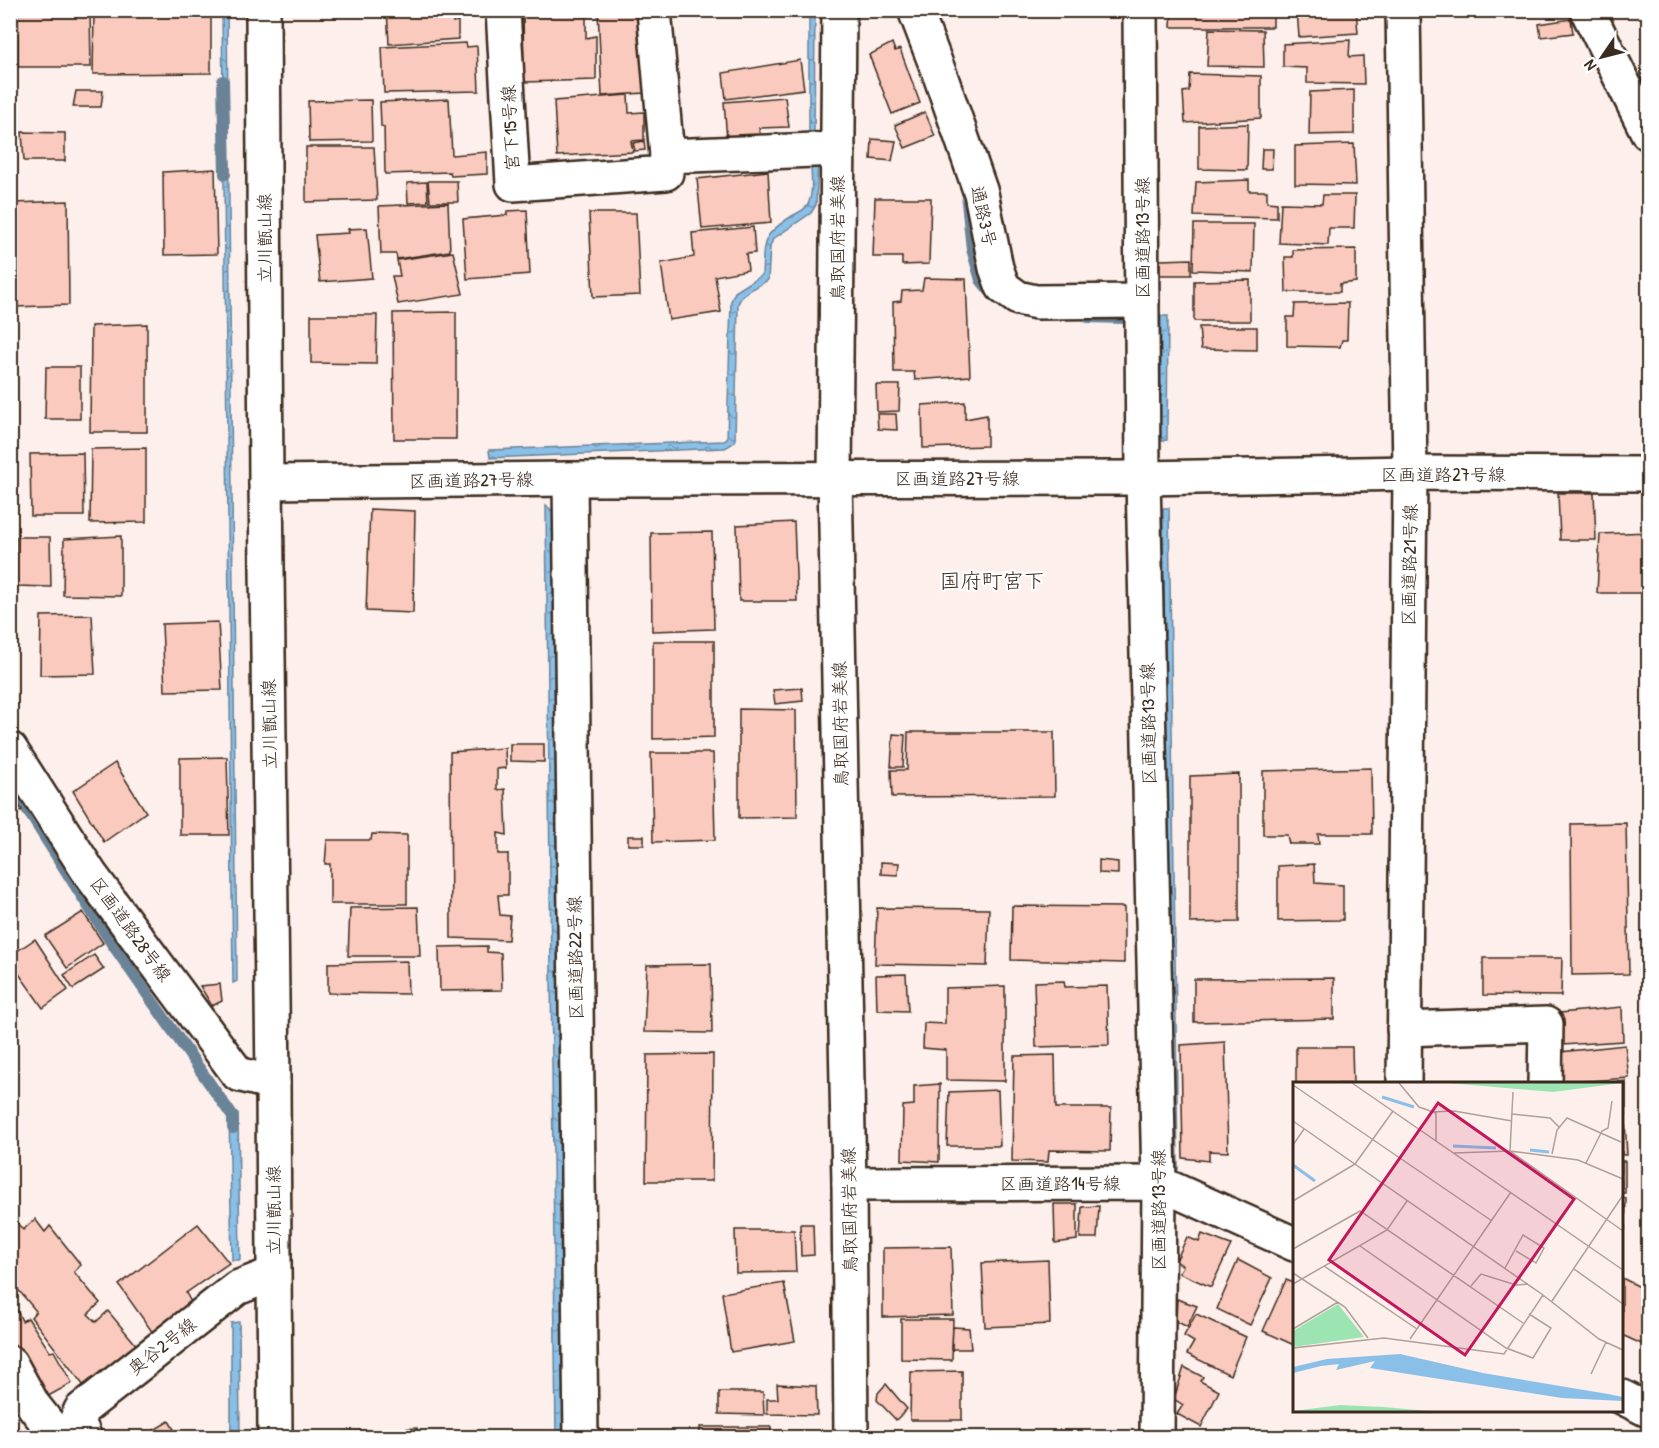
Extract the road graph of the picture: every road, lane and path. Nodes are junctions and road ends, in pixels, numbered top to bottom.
1 (263, 10) edge
2 (503, 10) edge
3 (654, 10) edge
4 (839, 10) edge
5 (915, 10) edge
6 (1140, 10) edge
7 (1403, 10) edge
8 (1587, 10) edge
9 (1648, 133) edge
10 (838, 149) junction
11 (667, 156) junction
12 (1142, 301) junction
13 (1410, 473) junction
14 (1648, 474) edge
15 (835, 478) junction
16 (1143, 478) junction
17 (570, 479) junction
18 (266, 482) junction
19 (10, 749) edge
20 (1404, 1029) junction
21 (1404, 1082) edge
22 (1545, 1082) edge
23 (273, 1083) junction
24 (1159, 1183) junction
25 (849, 1184) junction
26 (1293, 1244) edge
27 (273, 1274) junction
28 (10, 1363) edge
29 (1623, 1398) edge
30 (1648, 1410) edge
31 (59, 1437) edge
32 (85, 1437) edge
33 (274, 1437) edge
34 (581, 1437) edge
35 (851, 1437) edge
36 (1156, 1437) edge

1 - 18 street, 立川甑山線
2 - 11 street, 宮下15号線
3 - 11 street
4 - 10 street, 鳥取国府岩美線
5 - 12 street, 通路3号
6 - 12 street, 区画道路13号線
7 - 13 street, 区画道路21号線
8 - 9 street
10 - 11 street
10 - 15 street, 鳥取国府岩美線
12 - 16 street, 区画道路13号線
13 - 14 street, 区画道路27号線
13 - 16 street, 区画道路27号線
13 - 20 street, 区画道路21号線
15 - 16 street, 区画道路27号線
15 - 17 street, 区画道路27号線
15 - 25 street, 鳥取国府岩美線
16 - 24 street, 区画道路13号線
17 - 18 street, 区画道路27号線
17 - 34 street, 区画道路22号線
18 - 23 street, 立川甑山線
19 - 23 street, 区画道路28号線
20 - 21 street, 区画道路21号線
20 - 22 street
23 - 27 street, 立川甑山線
24 - 25 street, 区画道路14号線
24 - 26 street, 区画道路14号線
24 - 36 street, 区画道路13号線
25 - 35 street, 鳥取国府岩美線
27 - 32 street, 奥谷2号線
27 - 33 street, 立川甑山線
28 - 31 street
29 - 30 street

